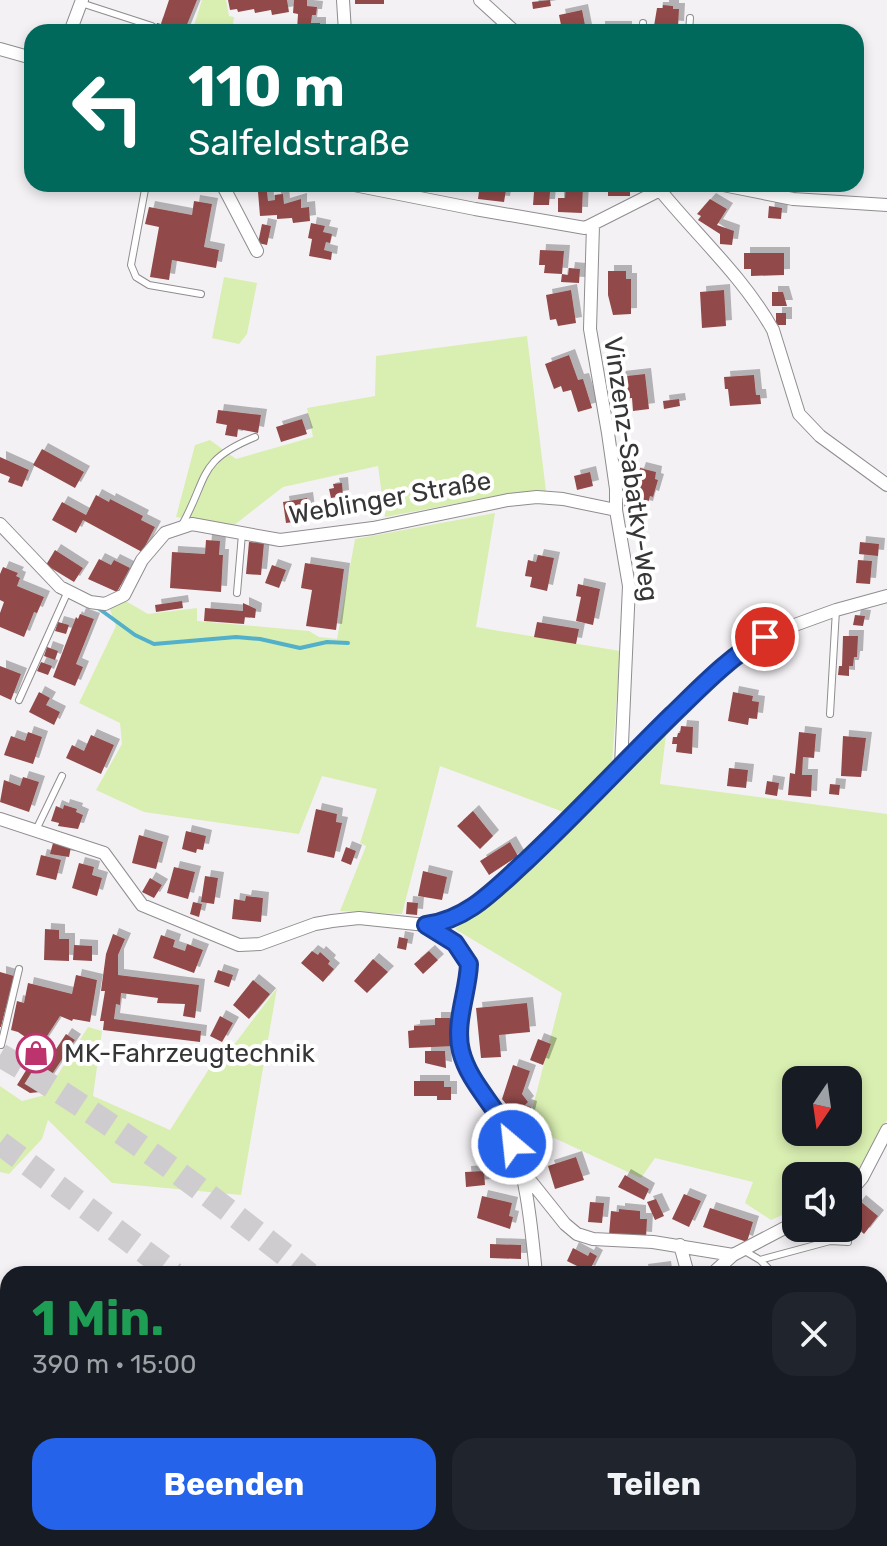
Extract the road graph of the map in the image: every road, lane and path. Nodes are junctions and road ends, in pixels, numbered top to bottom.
1 (343, 0) edge
2 (480, 0) edge
3 (82, 2) edge
4 (690, 18) dead end
5 (73, 24) edge
6 (146, 24) edge
7 (344, 24) edge
8 (506, 24) edge
9 (690, 24) edge
10 (0, 49) edge
11 (24, 56) edge
12 (145, 192) edge
13 (226, 192) edge
14 (393, 192) edge
15 (647, 192) edge
16 (662, 192) edge
17 (758, 192) edge
18 (887, 205) edge
19 (593, 225) junction
20 (257, 251) dead end
21 (201, 294) dead end
22 (255, 437) dead end
23 (887, 485) edge
24 (616, 510) junction
25 (0, 524) edge
26 (180, 528) junction
27 (242, 534) junction
28 (68, 591) junction
29 (237, 593) dead end
30 (887, 596) edge
31 (836, 610) junction
32 (19, 700) dead end
33 (830, 714) dead end
34 (621, 766) junction
35 (62, 776) dead end
36 (0, 819) edge
37 (36, 830) junction
38 (426, 925) junction
39 (19, 969) dead end
40 (1, 1045) edge
41 (887, 1130) edge
42 (862, 1178) edge
43 (523, 1179) junction
44 (782, 1229) edge
45 (826, 1242) edge
46 (680, 1245) junction
47 (738, 1253) junction
48 (760, 1260) junction
49 (535, 1266) edge
50 (686, 1266) edge
51 (722, 1266) edge
52 (766, 1266) edge

1 - 7 street
2 - 8 street
3 - 5 street
3 - 6 lane
4 - 9 lane
10 - 11 street
12 - 21 lane
13 - 20 street
14 - 19 street
15 - 19 street
16 - 23 street
17 - 18 street
19 - 24 street, Vinzenz-Sabatky-Weg
22 - 26 lane
24 - 27 street, Weblinger Straße
24 - 34 street, Vinzenz-Sabatky-Weg
25 - 28 street
26 - 27 street, Weblinger Straße
26 - 28 street
27 - 29 lane
28 - 32 lane
30 - 31 street
31 - 33 lane
31 - 34 street
34 - 38 street
35 - 37 lane
36 - 37 street
37 - 38 street
38 - 43 street
39 - 40 lane
41 - 42 street
43 - 46 street
43 - 49 street
44 - 47 street
45 - 48 lane
46 - 47 street
46 - 50 street
47 - 48 lane
47 - 51 street
48 - 52 lane

